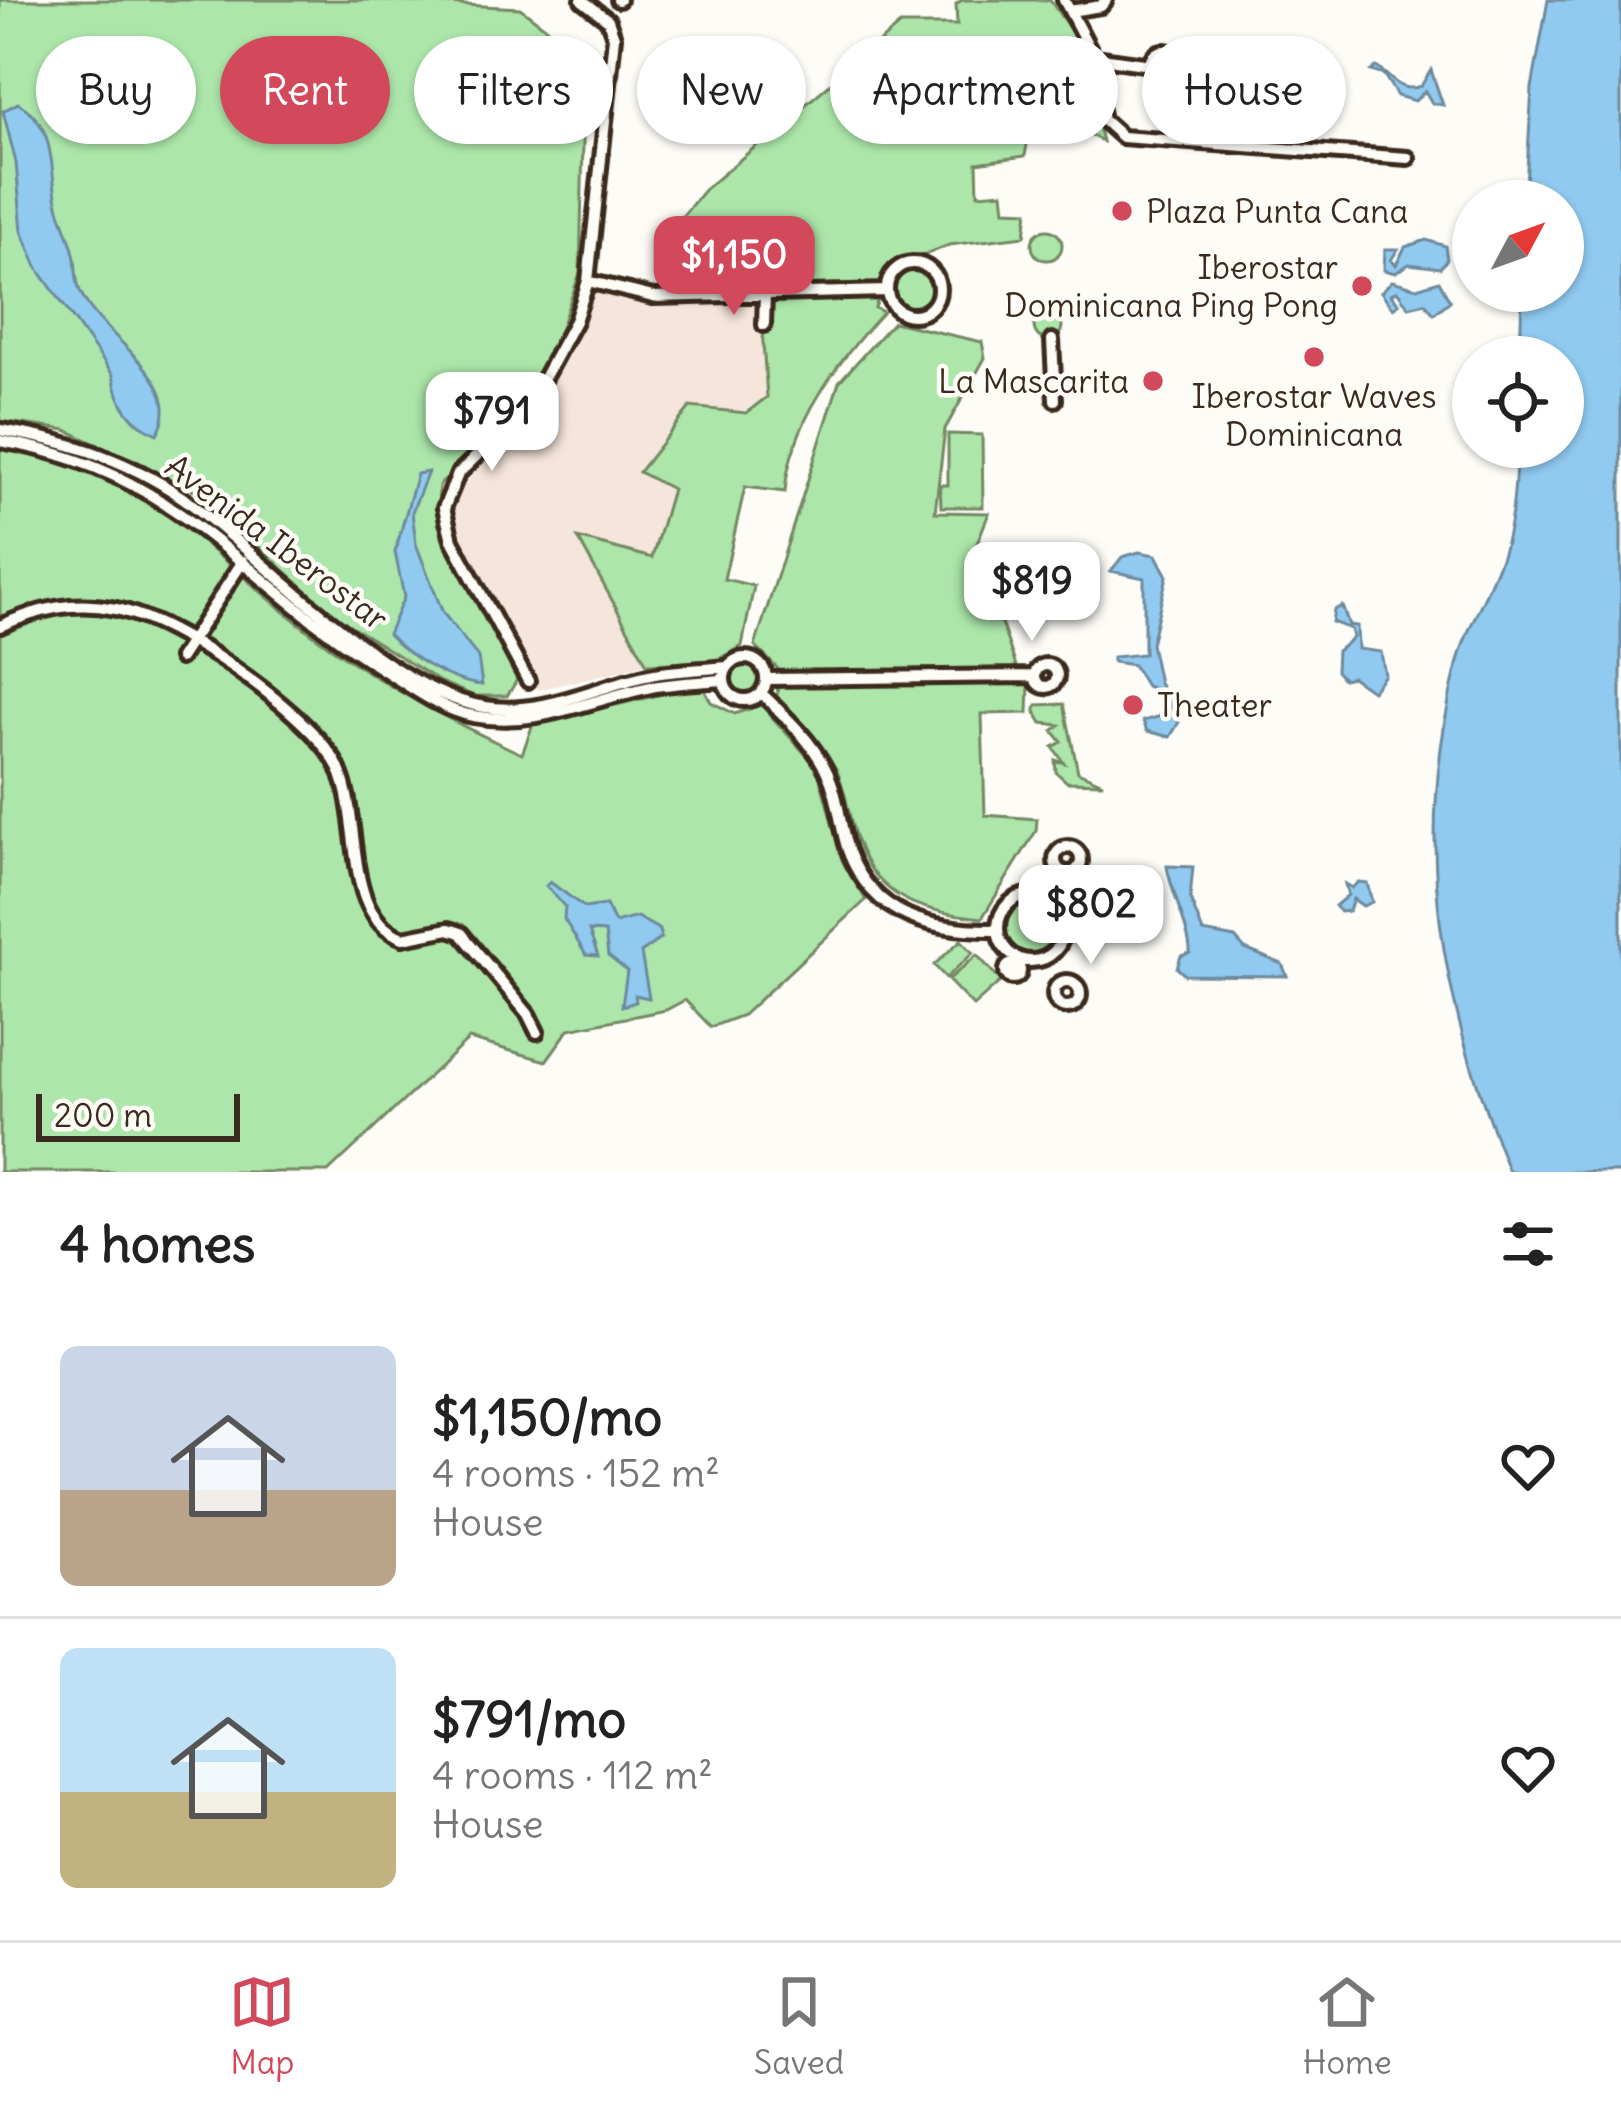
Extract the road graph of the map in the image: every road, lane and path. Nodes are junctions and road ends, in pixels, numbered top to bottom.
1 (582, 0) edge
2 (1106, 0) edge
3 (1067, 5) edge
4 (1081, 36) edge
5 (1118, 133) edge
6 (1408, 158) dead end
7 (588, 280) junction
8 (887, 291) junction
9 (764, 294) junction
10 (764, 325) dead end
11 (1052, 340) dead end
12 (1055, 400) dead end
13 (0, 430) edge
14 (0, 441) edge
15 (245, 558) junction
16 (0, 626) edge
17 (189, 643) junction
18 (179, 658) dead end
19 (725, 673) junction
20 (1035, 676) dead end
21 (766, 680) junction
22 (528, 681) dead end
23 (761, 693) junction
24 (1062, 871) dead end
25 (1048, 900) junction
26 (998, 930) junction
27 (1045, 958) junction
28 (1059, 983) dead end
29 (537, 1032) dead end

1 - 7 street
2 - 3 street
3 - 4 street
5 - 6 street
7 - 9 street
7 - 22 street
8 - 8 street
8 - 9 street
9 - 10 street
11 - 12 street
13 - 15 street, Avenida Iberostar
14 - 15 street, Avenida Iberostar
15 - 17 street
15 - 19 street, Avenida Iberostar
16 - 17 street
17 - 18 street
17 - 29 street
19 - 21 street
19 - 23 street
20 - 21 street
21 - 23 street
23 - 26 street
24 - 25 street
25 - 26 street
25 - 27 street
26 - 27 street
27 - 28 street

